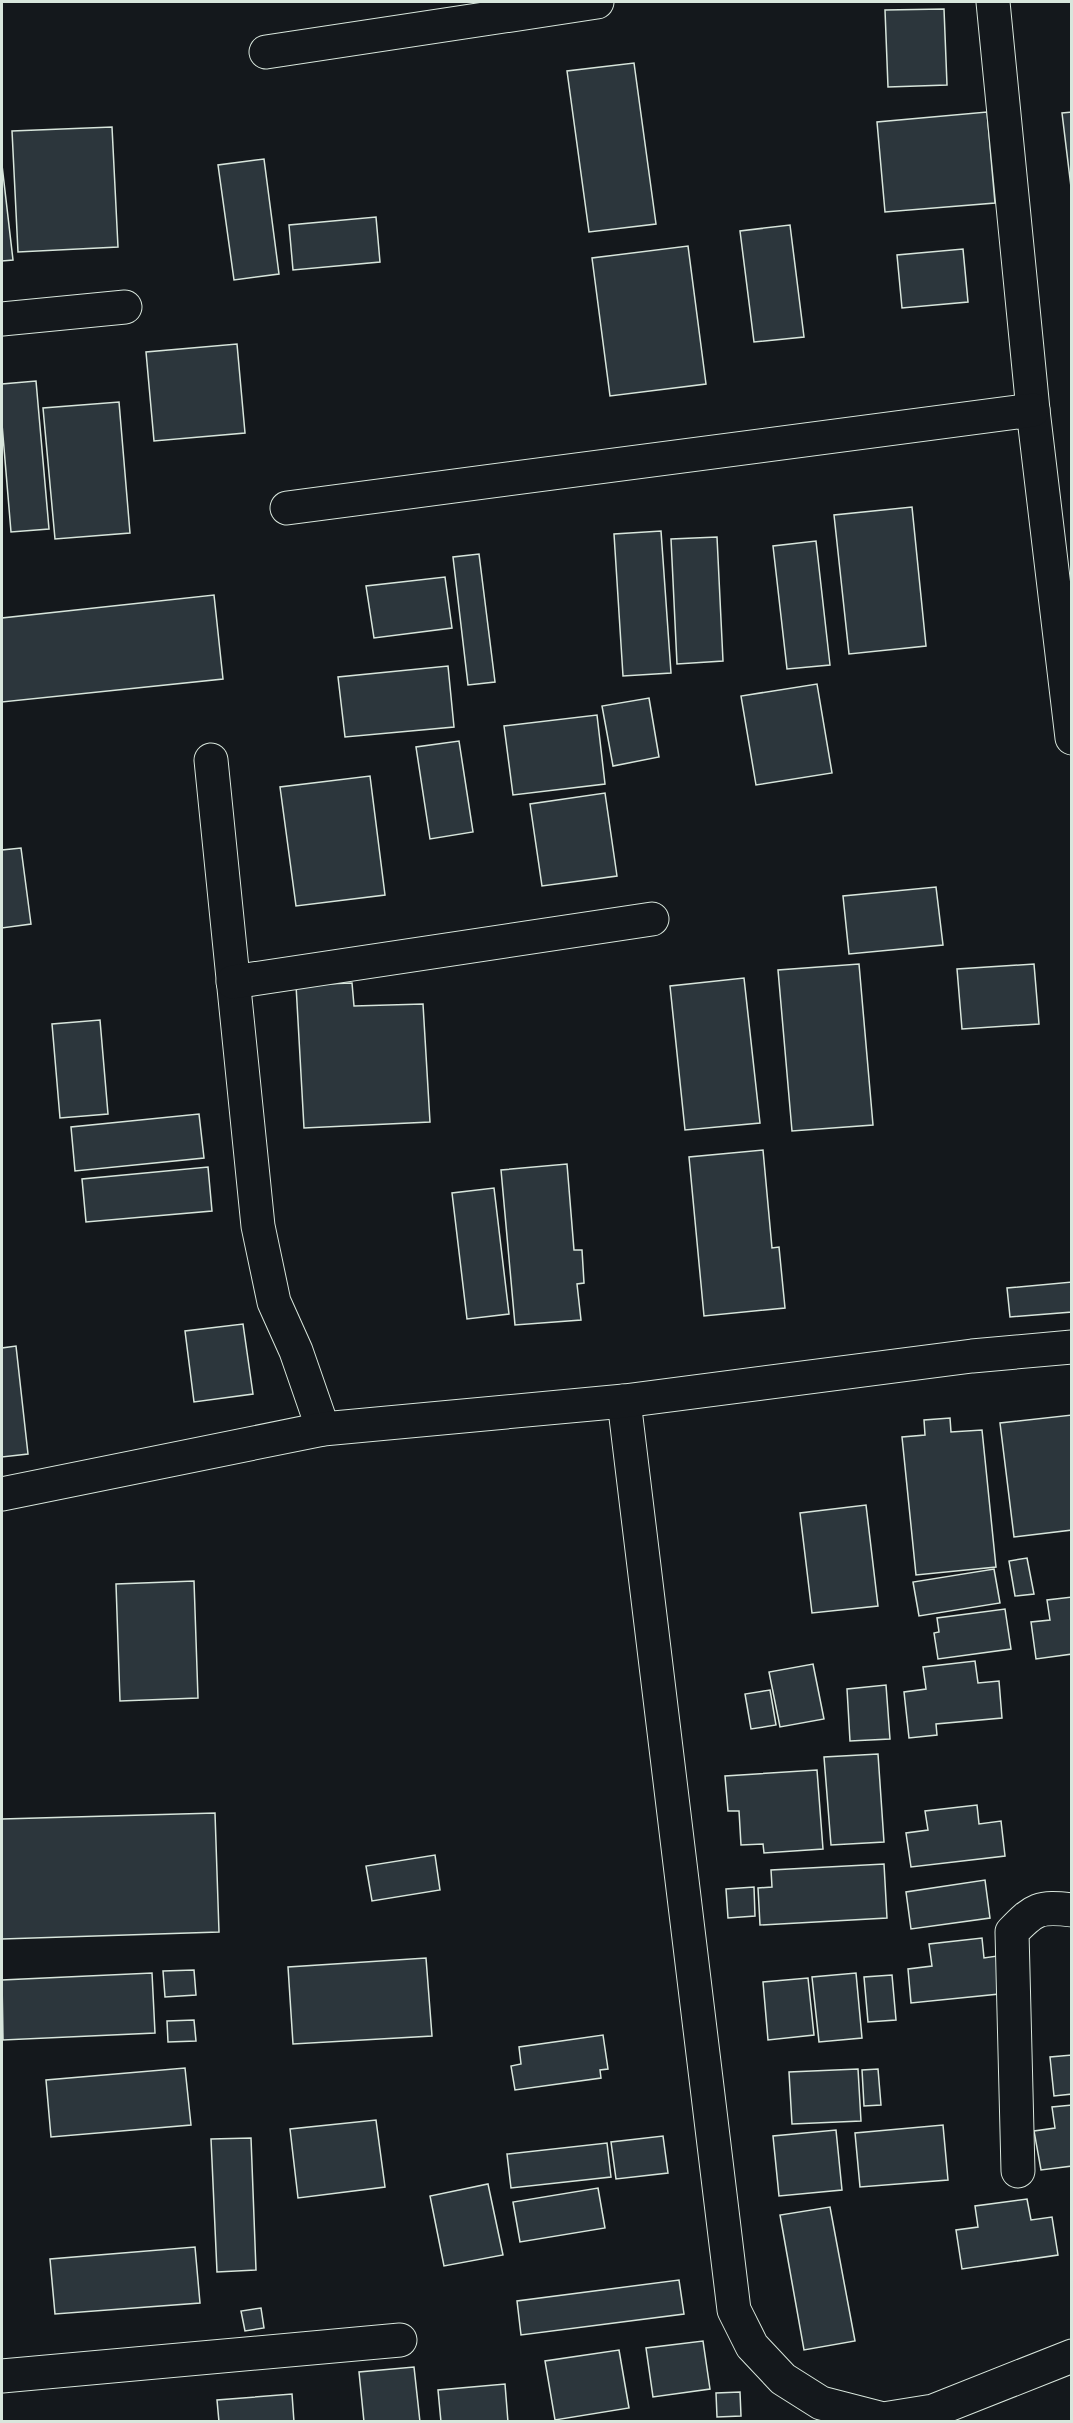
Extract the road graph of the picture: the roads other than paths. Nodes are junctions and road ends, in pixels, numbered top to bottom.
1 (597, 2) edge
2 (993, 2) edge
3 (267, 52) dead end
4 (125, 307) dead end
5 (2, 319) edge
6 (1033, 410) junction
7 (286, 508) dead end
8 (1071, 738) edge
9 (211, 760) dead end
10 (652, 919) dead end
11 (233, 982) junction
12 (1071, 1347) edge
13 (624, 1401) junction
14 (323, 1429) junction
15 (2, 1494) edge
16 (1071, 1910) edge
17 (1018, 2171) dead end
18 (400, 2340) dead end
19 (1071, 2356) edge
20 (2, 2376) edge

1 - 3 street
2 - 6 street
4 - 5 street
6 - 7 street
6 - 8 street
9 - 11 street
10 - 11 street
11 - 14 street
12 - 13 street
13 - 14 street
13 - 19 street
14 - 15 street
16 - 17 street
18 - 20 street

